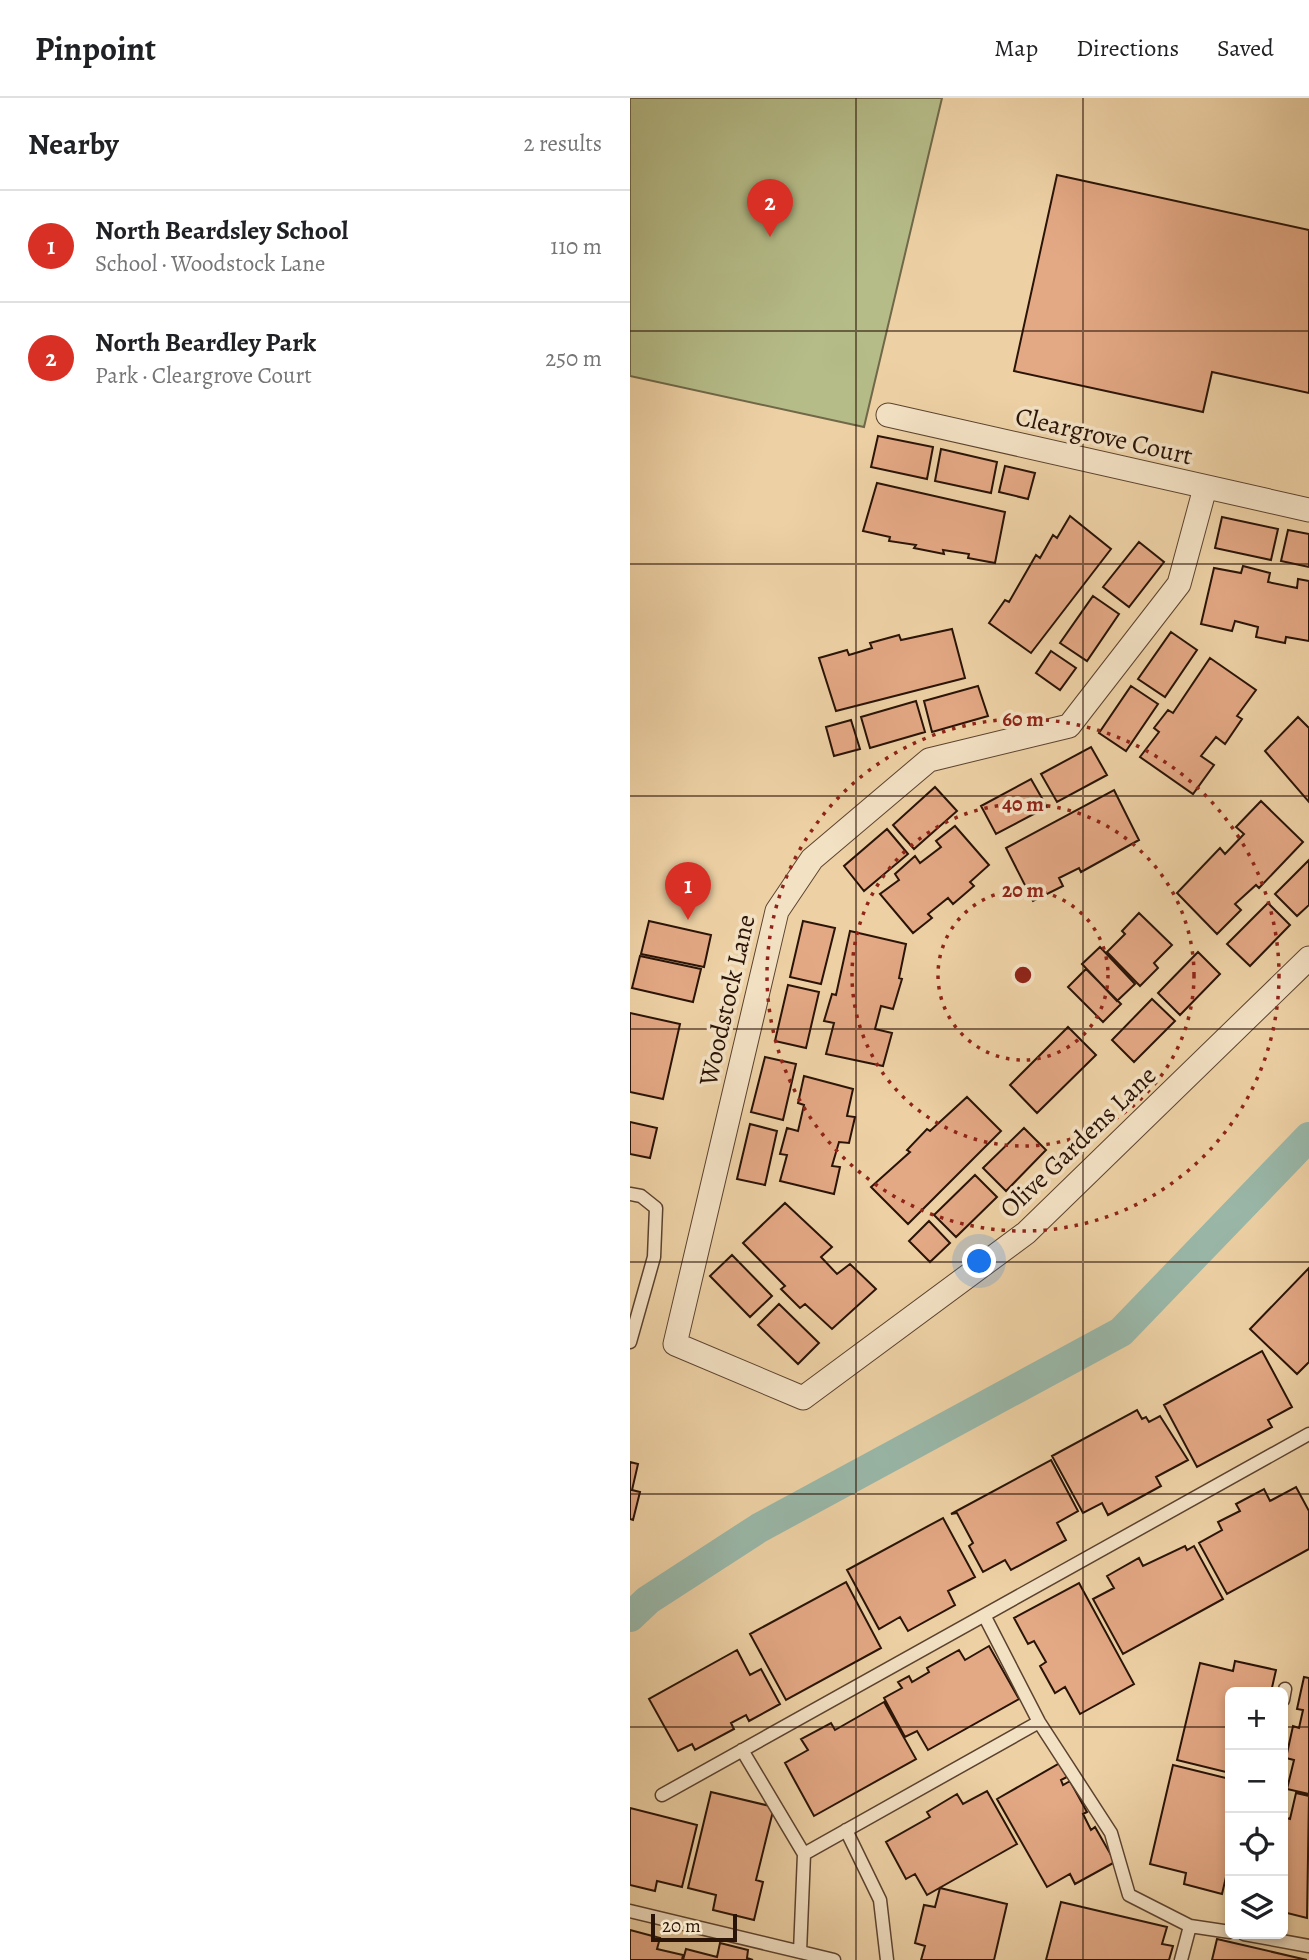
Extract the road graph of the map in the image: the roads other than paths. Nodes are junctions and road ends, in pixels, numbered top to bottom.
1 (888, 415) dead end
2 (1205, 488) junction
3 (1309, 510) edge
4 (1309, 958) edge
5 (630, 1194) edge
6 (630, 1342) edge
7 (803, 1398) joint
8 (1309, 1434) edge
9 (985, 1617) junction
10 (1039, 1722) junction
11 (742, 1750) junction
12 (662, 1794) dead end
13 (846, 1830) junction
14 (804, 1854) junction
15 (630, 1912) edge
16 (1189, 1926) junction
17 (1225, 1931) edge
18 (1269, 1939) edge
19 (1309, 1947) edge
20 (800, 1952) junction
21 (834, 1960) edge
22 (887, 1960) edge
23 (1181, 1960) edge

1 - 2 street, Cleargrove Court
2 - 3 street, Cleargrove Court
2 - 7 street, Woodstock Lane
4 - 7 street, Olive Gardens Lane
5 - 6 lane
8 - 9 lane
9 - 10 lane
9 - 11 lane
10 - 13 lane
10 - 16 lane
11 - 12 lane
11 - 14 lane
13 - 14 lane
13 - 22 lane
14 - 20 lane
15 - 20 lane
16 - 17 lane
16 - 23 lane
18 - 19 lane
20 - 21 lane

